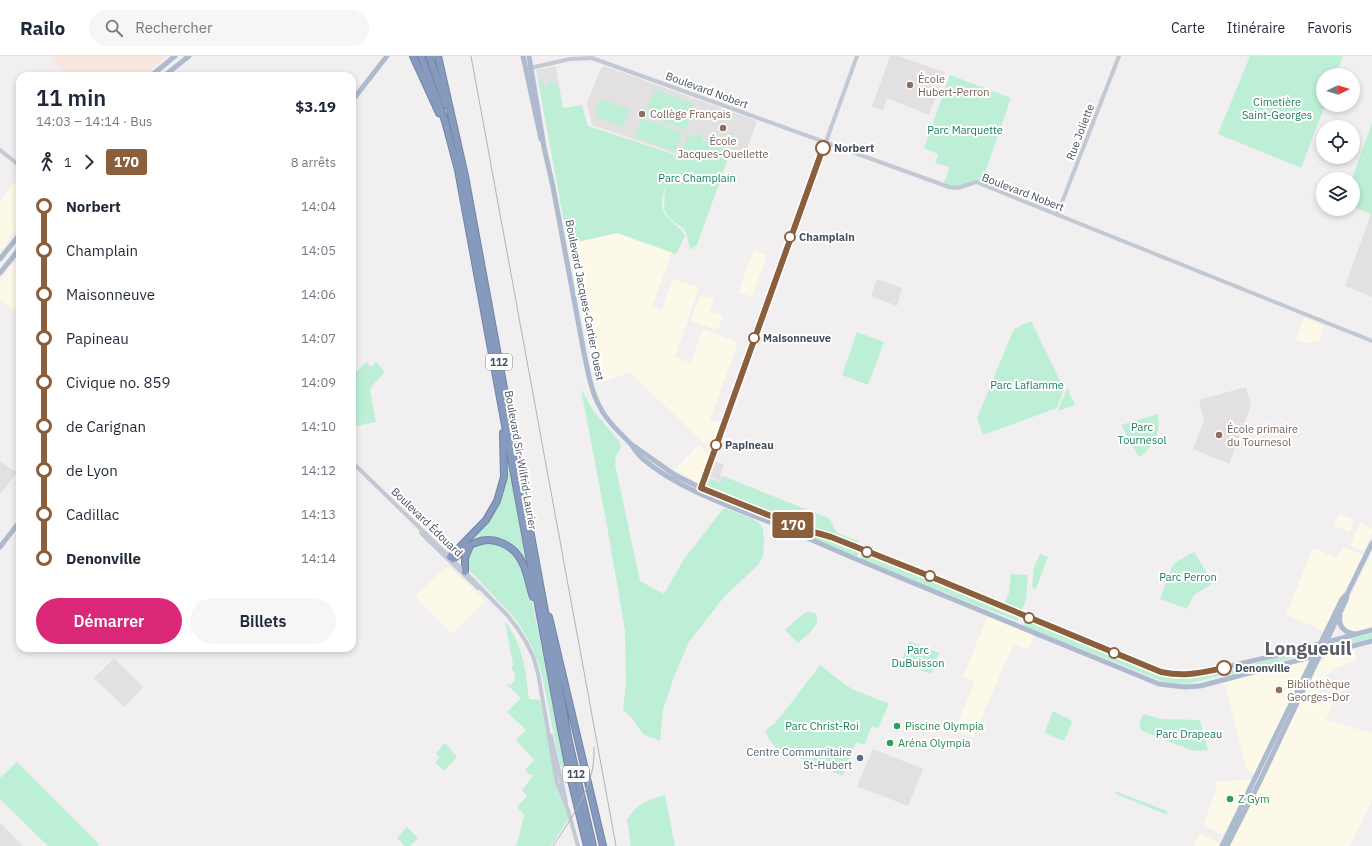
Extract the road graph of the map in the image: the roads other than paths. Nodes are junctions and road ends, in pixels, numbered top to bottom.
1 (175, 56) edge
2 (189, 56) edge
3 (387, 56) edge
4 (413, 56) edge
5 (421, 56) edge
6 (429, 56) edge
7 (438, 56) edge
8 (523, 56) edge
9 (529, 56) edge
10 (857, 56) edge
11 (1119, 56) edge
12 (528, 68) junction
13 (156, 72) edge
14 (169, 72) edge
15 (356, 96) edge
16 (453, 123) junction
17 (449, 132) junction
18 (825, 142) junction
19 (0, 150) edge
20 (16, 163) edge
21 (1057, 215) junction
22 (16, 239) edge
23 (16, 253) edge
24 (0, 259) edge
25 (0, 273) edge
26 (1372, 341) edge
27 (504, 419) junction
28 (356, 466) edge
29 (356, 470) edge
30 (700, 490) junction
31 (16, 526) edge
32 (1372, 543) edge
33 (0, 546) edge
34 (470, 546) junction
35 (450, 559) junction
36 (465, 572) junction
37 (540, 585) junction
38 (1348, 594) junction
39 (488, 596) junction
40 (1340, 614) junction
41 (542, 630) junction
42 (1372, 630) edge
43 (1357, 634) junction
44 (1372, 641) edge
45 (1326, 642) junction
46 (1320, 644) junction
47 (1320, 655) junction
48 (1314, 657) junction
49 (1306, 659) junction
50 (1311, 663) junction
51 (582, 771) junction
52 (559, 777) junction
53 (578, 846) edge
54 (587, 846) edge
55 (593, 846) edge
56 (603, 846) edge
57 (1222, 846) edge
58 (1227, 846) edge

1 - 13 main road
2 - 14 main road
3 - 15 main road
4 - 17 highway
5 - 17 highway, Boulevard Sir-Wilfrid-Laurier / 112
6 - 16 highway
7 - 16 highway
8 - 12 main road, Boulevard Jacques-Cartier Ouest
9 - 12 main road, Boulevard Jacques-Cartier Ouest
10 - 18 street
11 - 21 street, Rue Joliette
12 - 18 street, Boulevard Nobert
12 - 30 main road, Boulevard Jacques-Cartier Ouest
16 - 37 highway, Boulevard Sir-Wilfrid-Laurier / 112
17 - 27 highway, Boulevard Sir-Wilfrid-Laurier / 112
18 - 21 street, Boulevard Nobert
18 - 30 street
19 - 20 street
21 - 26 street, Boulevard Nobert
22 - 24 main road
23 - 25 main road
27 - 35 highway
27 - 41 highway, Boulevard Sir-Wilfrid-Laurier / 112
28 - 35 street, Boulevard Édouard
29 - 35 street, Boulevard Édouard
30 - 46 main road, Boulevard Jacques-Cartier Ouest
30 - 49 main road, Boulevard Jacques-Cartier Ouest
31 - 33 main road
32 - 38 main road
34 - 35 highway
34 - 36 highway
34 - 41 highway
35 - 36 street, Boulevard Édouard
35 - 39 street, Boulevard Édouard
36 - 39 street, Boulevard Édouard
37 - 51 highway
37 - 55 highway, Boulevard Sir-Wilfrid-Laurier / 112
38 - 40 main road
38 - 46 main road
39 - 52 street, Boulevard Édouard
40 - 43 main road
40 - 45 main road
41 - 54 highway, Boulevard Sir-Wilfrid-Laurier / 112
42 - 43 main road, Boulevard Jacques-Cartier Ouest
43 - 45 main road, Boulevard Jacques-Cartier Ouest
44 - 47 main road, Boulevard Jacques-Cartier Ouest
45 - 46 main road, Boulevard Jacques-Cartier Ouest
45 - 47 main road
46 - 48 main road
47 - 48 main road, Boulevard Jacques-Cartier Ouest
47 - 58 main road
48 - 49 main road, Boulevard Jacques-Cartier Ouest
48 - 50 main road
49 - 50 main road
50 - 57 main road
51 - 52 street, bridge
51 - 56 highway
52 - 53 street, Boulevard Édouard

